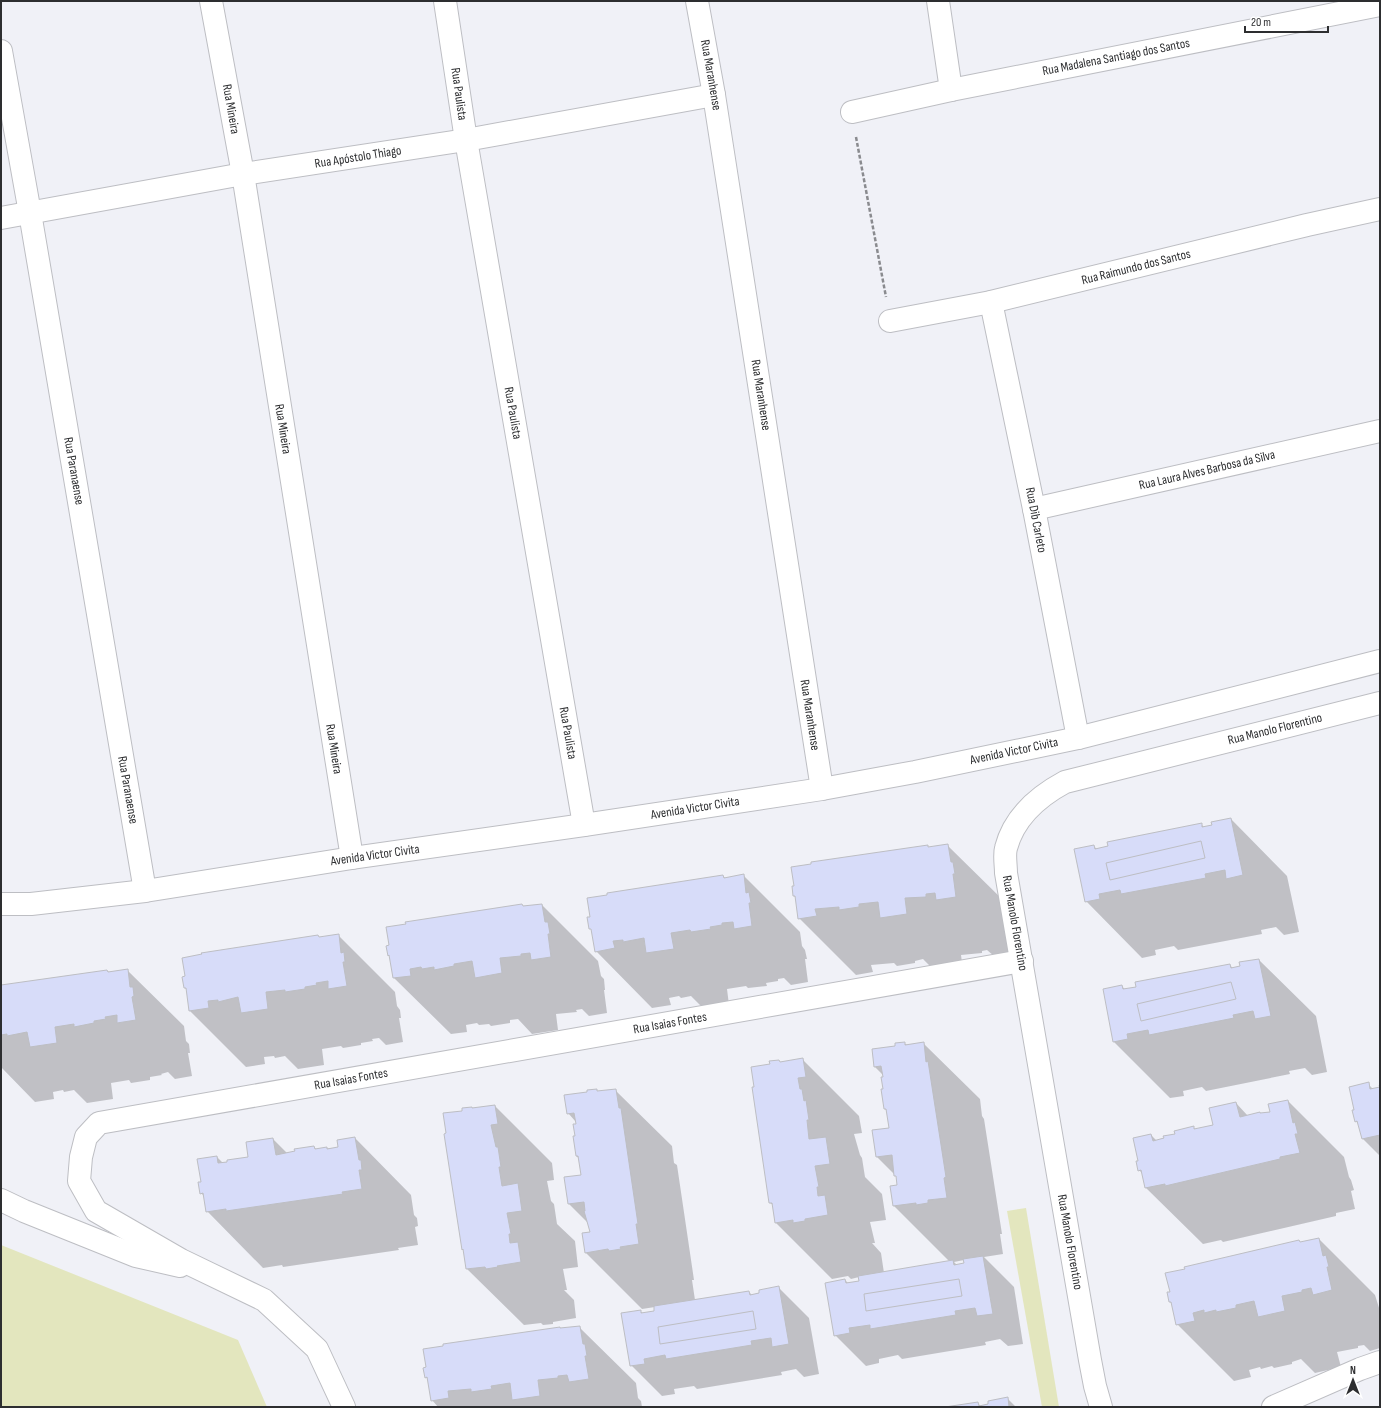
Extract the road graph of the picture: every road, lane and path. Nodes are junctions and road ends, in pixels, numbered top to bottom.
1 (211, 1) edge
2 (445, 1) edge
3 (697, 1) edge
4 (938, 1) edge
5 (1380, 5) edge
6 (1, 52) edge
7 (951, 90) junction
8 (714, 95) junction
9 (852, 112) joint
10 (466, 140) junction
11 (243, 174) junction
12 (1380, 209) edge
13 (30, 213) junction
14 (1, 218) edge
15 (991, 302) junction
16 (890, 321) joint
17 (1380, 432) edge
18 (1034, 509) junction
19 (1380, 661) edge
20 (1380, 703) edge
21 (1078, 738) junction
22 (822, 789) junction
23 (584, 825) junction
24 (352, 858) junction
25 (145, 891) junction
26 (1, 904) edge
27 (1022, 961) junction
28 (1, 1200) edge
29 (210, 1274) junction
30 (1380, 1362) edge
31 (344, 1407) edge
32 (1101, 1407) edge
33 (1272, 1407) edge

1 - 11 street, Rua Mineira
2 - 10 street, Rua Paulista
3 - 8 street, Rua Maranhense
4 - 7 street
5 - 7 street, Rua Madalena Santiago dos Santos
6 - 13 street, Rua Paranaense
7 - 9 street, Rua Madalena Santiago dos Santos
8 - 10 street, Rua Apóstolo Thiago
8 - 22 street, Rua Maranhense
9 - 16 path
10 - 11 street, Rua Apóstolo Thiago
10 - 23 street, Rua Paulista
11 - 13 street, Rua Apóstolo Thiago
11 - 24 street, Rua Mineira
12 - 15 street, Rua Raimundo dos Santos
13 - 14 street, Rua Apóstolo Thiago
13 - 25 street, Rua Paranaense
15 - 16 street, Rua Raimundo dos Santos
15 - 18 street, Rua Dib Carleto
17 - 18 street, Rua Laura Alves Barbosa da Silva
18 - 21 street, Rua Dib Carleto
19 - 21 street, Avenida Victor Civita
20 - 27 street, Rua Manolo Florentino
21 - 22 street, Avenida Victor Civita
22 - 23 street, Avenida Victor Civita
23 - 24 street, Avenida Victor Civita
24 - 25 street, Avenida Victor Civita
25 - 26 street, Avenida Victor Civita
27 - 29 street, Rua Isaias Fontes
27 - 32 street, Rua Manolo Florentino
28 - 29 street
29 - 31 street, Rua Isaias Fontes
30 - 33 street

